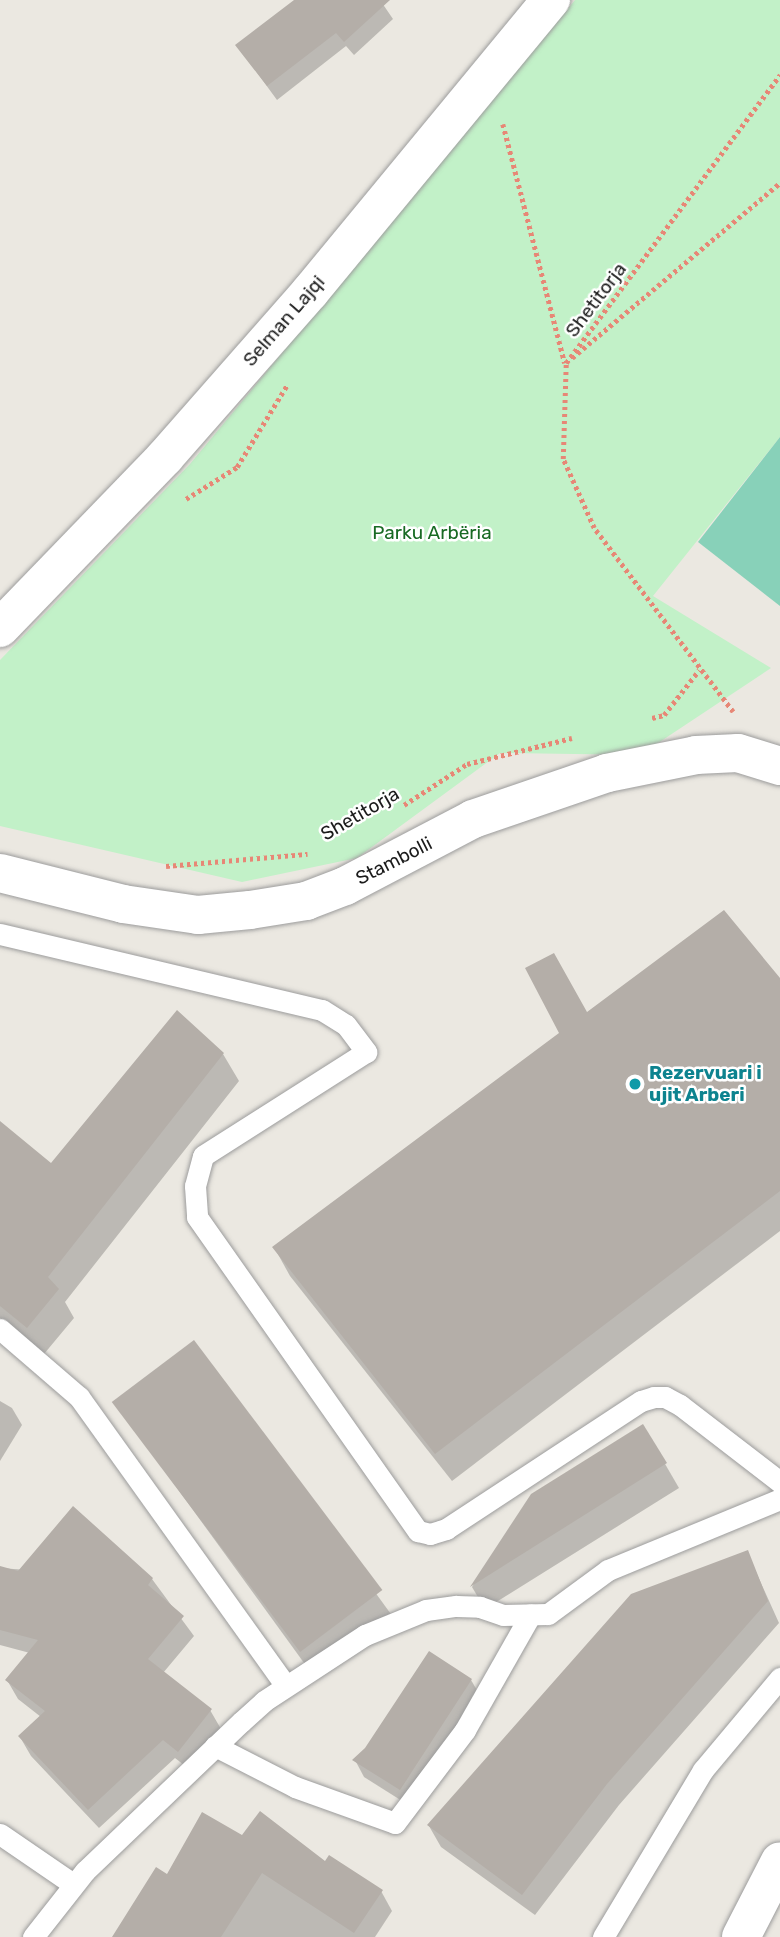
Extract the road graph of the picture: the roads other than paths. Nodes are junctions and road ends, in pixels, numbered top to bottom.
1 (551, 0) edge
2 (0, 628) edge
3 (778, 765) edge
4 (0, 873) edge
5 (0, 934) edge
6 (0, 1329) edge
7 (780, 1482) edge
8 (780, 1499) edge
9 (531, 1614) junction
10 (780, 1678) edge
11 (286, 1686) junction
12 (215, 1746) junction
13 (0, 1834) edge
14 (780, 1861) edge
15 (73, 1884) junction
16 (33, 1937) edge
17 (603, 1937) edge
18 (741, 1937) edge

1 - 2 street, Selman Lajqi
3 - 4 street, Stambolli
5 - 7 lane
6 - 11 lane
8 - 9 lane
9 - 11 lane
9 - 12 lane
10 - 17 lane
11 - 12 lane
12 - 15 lane
13 - 15 lane
14 - 18 street
15 - 16 lane

